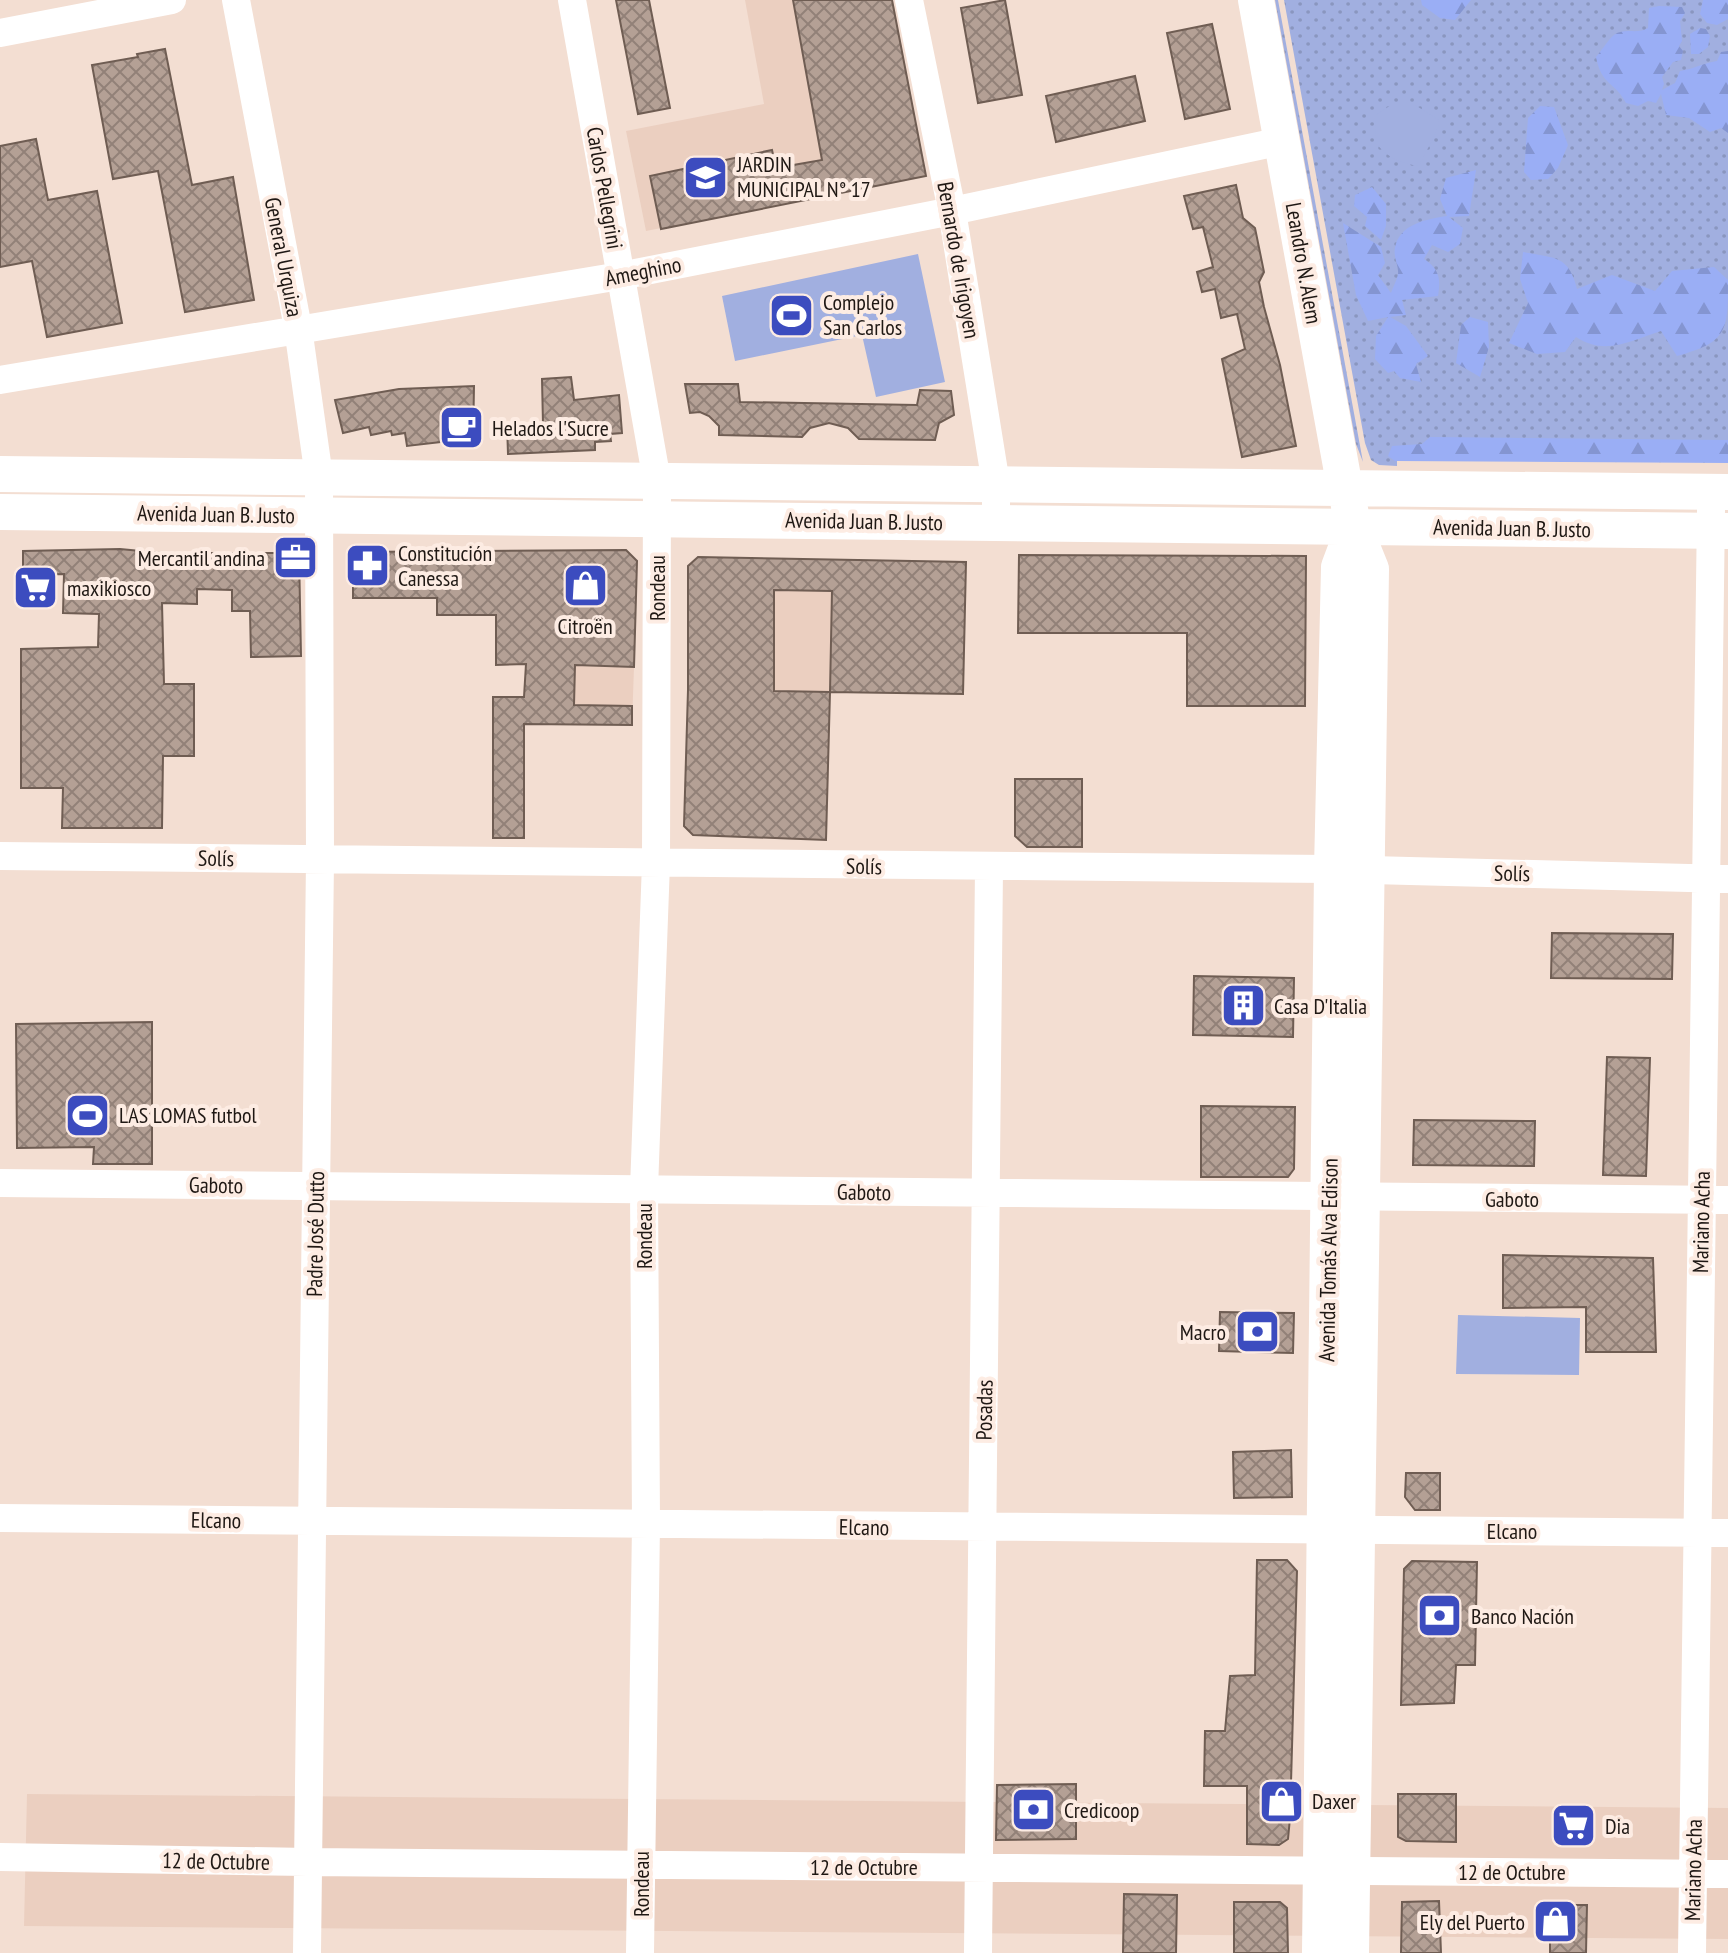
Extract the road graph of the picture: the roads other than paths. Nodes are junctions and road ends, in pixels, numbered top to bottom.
1 (172, 0) edge
2 (236, 0) edge
3 (572, 0) edge
4 (909, 0) edge
5 (1256, 0) edge
6 (0, 33) edge
7 (1282, 141) junction
8 (952, 211) junction
9 (620, 276) junction
10 (298, 328) junction
11 (0, 380) edge
12 (0, 474) edge
13 (319, 477) junction
14 (657, 481) junction
15 (996, 484) junction
16 (1345, 488) junction
17 (1719, 492) edge
18 (0, 512) edge
19 (320, 515) junction
20 (658, 519) junction
21 (996, 522) junction
22 (1354, 527) junction
23 (1719, 530) edge
24 (1355, 568) joint
25 (0, 856) edge
26 (320, 860) junction
27 (656, 863) junction
28 (989, 867) junction
29 (1348, 869) junction
30 (1717, 878) edge
31 (0, 1183) edge
32 (316, 1186) junction
33 (644, 1189) junction
34 (986, 1193) junction
35 (1344, 1197) junction
36 (1715, 1200) edge
37 (0, 1518) edge
38 (312, 1521) junction
39 (646, 1524) junction
40 (982, 1528) junction
41 (1340, 1530) junction
42 (1698, 1533) junction
43 (1728, 1533) edge
44 (0, 1857) edge
45 (308, 1862) junction
46 (641, 1865) junction
47 (978, 1868) junction
48 (1336, 1871) junction
49 (1694, 1873) junction
50 (1728, 1874) edge
51 (307, 1953) edge
52 (640, 1953) edge
53 (978, 1953) edge
54 (1320, 1953) edge
55 (1351, 1953) edge
56 (1692, 1953) edge

1 - 6 street
2 - 10 street, General Urquiza
3 - 9 street, Carlos Pellegrini
4 - 8 street, Bernardo de Irigoyen
5 - 7 main road, Leandro N. Alem
7 - 8 street, Ameghino
7 - 16 main road, Leandro N. Alem
8 - 9 street, Ameghino
8 - 15 street, Bernardo de Irigoyen
9 - 10 street, Ameghino
9 - 14 street, Carlos Pellegrini
10 - 11 street, Ameghino
10 - 13 street, General Urquiza
12 - 13 main road, Avenida Juan B. Justo
13 - 14 main road, Avenida Juan B. Justo
13 - 19 street, General Urquiza
14 - 15 main road, Avenida Juan B. Justo
14 - 20 street, Carlos Pellegrini
15 - 16 main road, Avenida Juan B. Justo
15 - 21 street, Bernardo de Irigoyen
16 - 17 main road, Avenida Juan B. Justo
16 - 22 main road, Leandro N. Alem
17 - 23 street, Mariano Acha
18 - 19 main road, Avenida Juan B. Justo
19 - 20 main road, Avenida Juan B. Justo
19 - 26 street, Padre José Dutto
20 - 21 main road, Avenida Juan B. Justo
20 - 27 street, Rondeau
21 - 22 main road, Avenida Juan B. Justo
22 - 23 main road, Avenida Juan B. Justo
22 - 24 main road, Leandro N. Alem
23 - 30 street, Mariano Acha
24 - 29 main road, Avenida Tomás Alva Edison
25 - 26 street, Solís
26 - 27 street, Solís
26 - 32 street, Padre José Dutto
27 - 28 street, Solís
27 - 33 street, Rondeau
28 - 29 street, Solís
28 - 34 street, Posadas
29 - 30 street, Solís
29 - 35 main road, Avenida Tomás Alva Edison
30 - 36 street, Mariano Acha
31 - 32 street, Gaboto
32 - 33 street, Gaboto
32 - 38 street, Padre José Dutto
33 - 34 street, Gaboto
33 - 39 street, Rondeau
34 - 35 street, Gaboto
34 - 40 street, Posadas
35 - 36 street, Gaboto
35 - 41 main road, Avenida Tomás Alva Edison
36 - 42 street, Mariano Acha
37 - 38 street, Elcano
38 - 39 street, Elcano
38 - 45 street, Padre José Dutto
39 - 40 street, Elcano
39 - 46 street, Rondeau
40 - 41 street, Elcano
40 - 47 street, Posadas
41 - 42 street, Elcano
41 - 48 main road, Avenida Tomás Alva Edison
42 - 43 street, Elcano
42 - 49 street, Mariano Acha
44 - 45 street, 12 de Octubre
45 - 46 street, 12 de Octubre
45 - 51 street, Padre José Dutto
46 - 47 street, 12 de Octubre
46 - 52 street, Rondeau
47 - 48 street, 12 de Octubre
47 - 53 street, Posadas
48 - 49 street, 12 de Octubre
48 - 54 main road, Avenida Tomás Alva Edison
48 - 55 main road, Avenida Tomás Alva Edison
49 - 50 street, 12 de Octubre
49 - 56 street, Mariano Acha

